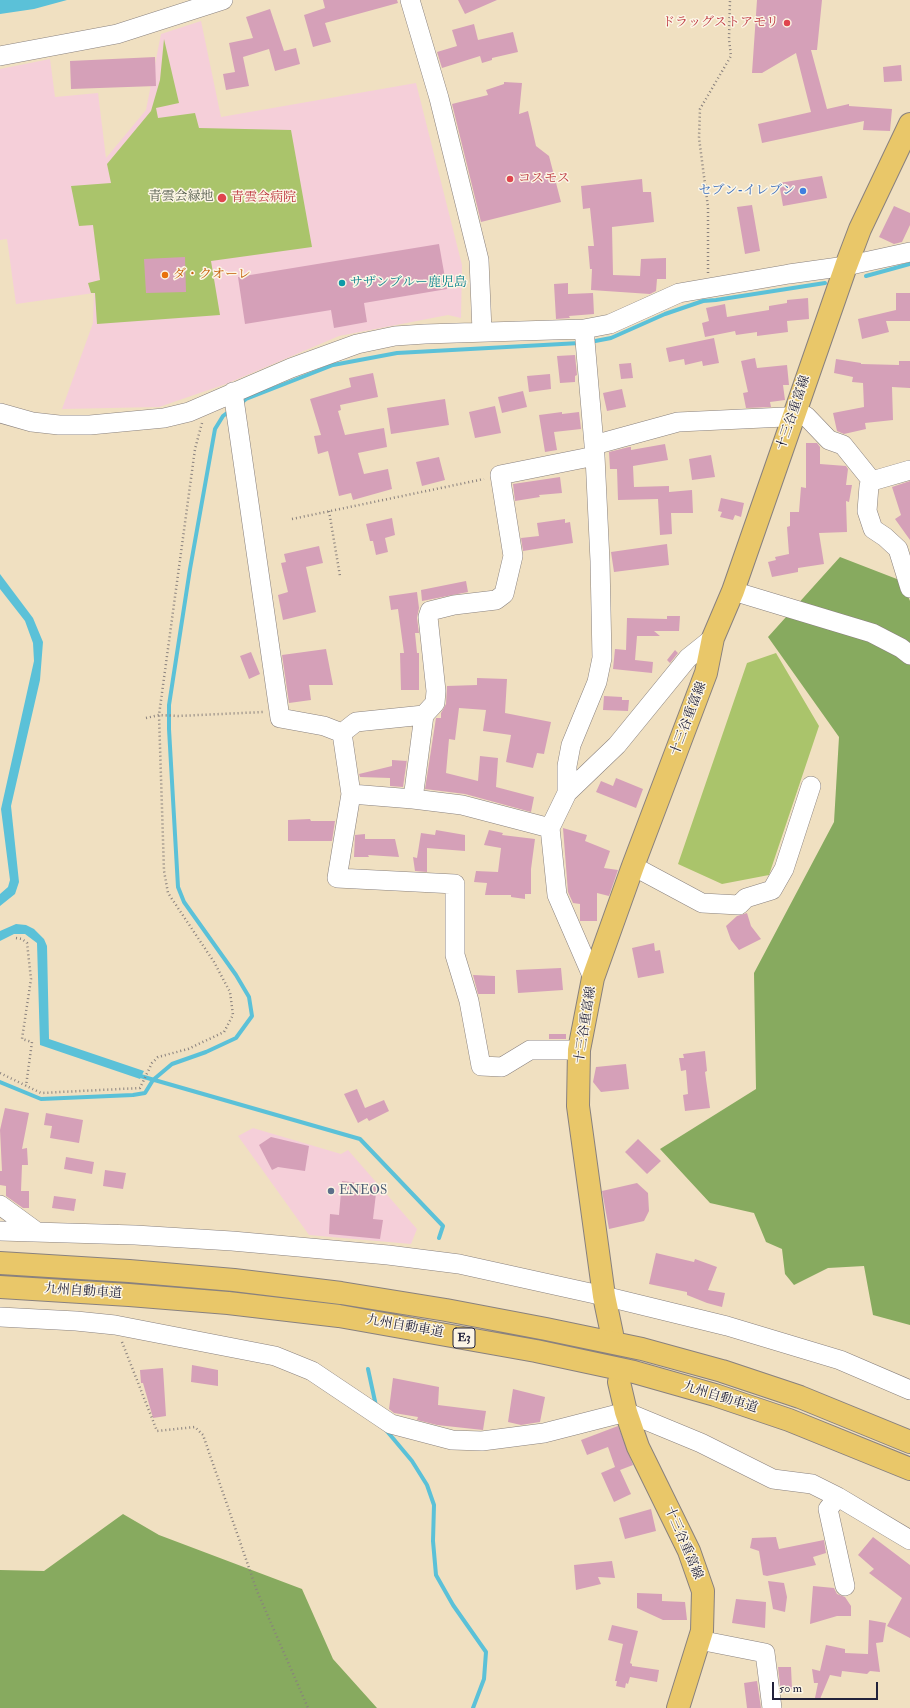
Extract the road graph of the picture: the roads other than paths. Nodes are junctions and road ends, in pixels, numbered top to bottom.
1 (223, 0) edge
2 (410, 0) edge
3 (0, 56) edge
4 (910, 124) edge
5 (910, 252) edge
6 (846, 266) junction
7 (584, 329) junction
8 (482, 331) junction
9 (233, 395) junction
10 (0, 413) edge
11 (793, 416) junction
12 (594, 451) junction
13 (910, 470) edge
14 (872, 480) junction
15 (910, 588) edge
16 (733, 591) junction
17 (713, 638) junction
18 (910, 655) edge
19 (424, 715) junction
20 (342, 733) junction
21 (811, 786) dead end
22 (350, 794) junction
23 (567, 794) junction
24 (413, 798) junction
25 (550, 828) junction
26 (633, 866) junction
27 (593, 978) junction
28 (579, 1050) junction
29 (0, 1205) edge
30 (0, 1231) edge
31 (37, 1232) junction
32 (0, 1263) edge
33 (0, 1287) edge
34 (604, 1296) junction
35 (0, 1317) edge
36 (612, 1334) dead end
37 (619, 1382) dead end
38 (910, 1390) edge
39 (626, 1412) junction
40 (910, 1442) edge
41 (910, 1469) edge
42 (838, 1497) junction
43 (910, 1540) edge
44 (845, 1586) dead end
45 (699, 1640) junction
46 (678, 1708) edge
47 (772, 1708) edge

1 - 3 street
2 - 8 street
4 - 6 main road, 十三谷重富線
5 - 6 street
6 - 7 street
6 - 11 main road, 十三谷重富線
7 - 8 street
7 - 12 street
8 - 9 street
9 - 10 street
9 - 20 street
11 - 12 street
11 - 14 street
11 - 16 main road, 十三谷重富線
12 - 19 street
12 - 23 street
13 - 14 street
14 - 15 street
16 - 17 main road, 十三谷重富線
16 - 18 street
17 - 23 street
17 - 26 main road, 十三谷重富線
19 - 20 street
19 - 24 street
20 - 22 street
21 - 26 street
22 - 24 street
22 - 28 street
23 - 25 street
24 - 25 street
25 - 27 street
26 - 27 main road, 十三谷重富線
27 - 28 main road, 十三谷重富線
28 - 34 main road, 十三谷重富線
29 - 31 street
30 - 31 street
31 - 34 street
32 - 40 main road, 九州自動車道 / E3
33 - 41 main road, 九州自動車道 / E3
34 - 36 main road, 十三谷重富線
34 - 38 street
35 - 39 street
37 - 39 main road, 十三谷重富線
39 - 42 street
39 - 45 main road, 十三谷重富線
42 - 43 street
42 - 44 street
45 - 46 main road, 十三谷重富線
45 - 47 street

